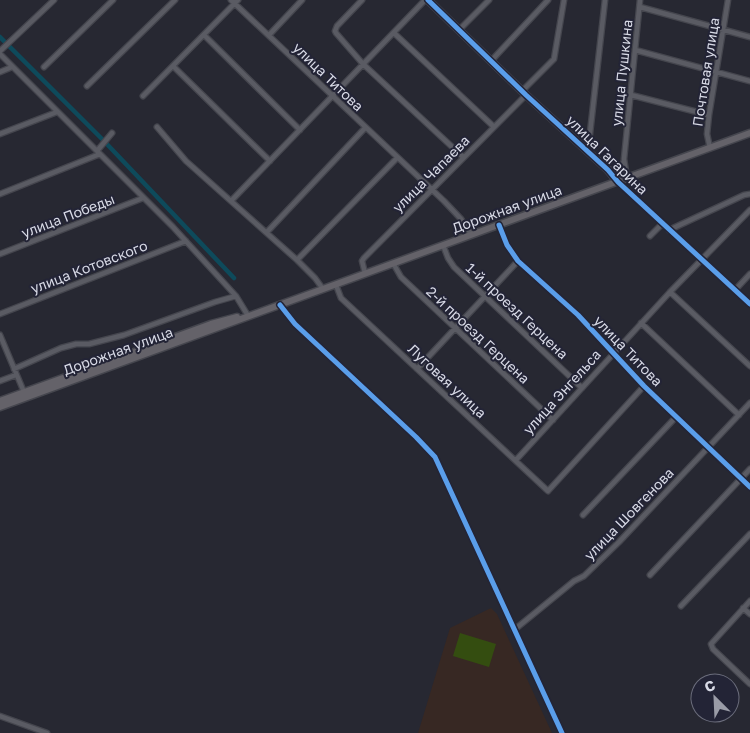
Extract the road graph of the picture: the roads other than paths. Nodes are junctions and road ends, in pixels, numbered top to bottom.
1 (54, 0) edge
2 (113, 0) edge
3 (174, 0) edge
4 (302, 0) edge
5 (362, 0) edge
6 (427, 0) edge
7 (488, 0) edge
8 (548, 0) edge
9 (564, 0) edge
10 (605, 0) edge
11 (640, 0) edge
12 (728, 0) edge
13 (235, 1) edge
14 (640, 7) junction
15 (459, 30) junction
16 (724, 30) junction
17 (394, 33) junction
18 (204, 35) junction
19 (269, 35) junction
20 (750, 37) edge
21 (636, 50) junction
22 (0, 53) edge
23 (491, 60) junction
24 (363, 64) junction
25 (174, 66) junction
26 (12, 67) junction
27 (44, 67) dead end
28 (0, 72) edge
29 (716, 72) junction
30 (750, 81) edge
31 (87, 86) dead end
32 (524, 93) junction
33 (630, 95) junction
34 (143, 96) dead end
35 (332, 96) junction
36 (57, 112) junction
37 (708, 115) junction
38 (494, 126) junction
39 (157, 128) dead end
40 (365, 128) junction
41 (300, 130) junction
42 (112, 133) dead end
43 (750, 133) edge
44 (0, 134) edge
45 (585, 148) junction
46 (710, 148) junction
47 (99, 153) junction
48 (463, 156) junction
49 (397, 158) junction
50 (624, 159) junction
51 (270, 161) junction
52 (608, 170) junction
53 (627, 178) junction
54 (618, 182) junction
55 (430, 189) junction
56 (0, 194) edge
57 (750, 194) edge
58 (144, 198) junction
59 (231, 201) junction
60 (750, 210) edge
61 (662, 224) junction
62 (499, 225) junction
63 (669, 230) junction
64 (267, 232) junction
65 (471, 234) junction
66 (650, 236) dead end
67 (186, 241) junction
68 (443, 245) junction
69 (0, 254) edge
70 (297, 260) junction
71 (702, 261) junction
72 (518, 262) junction
73 (393, 263) junction
74 (365, 273) junction
75 (750, 274) edge
76 (336, 285) junction
77 (324, 289) junction
78 (735, 290) junction
79 (670, 292) junction
80 (236, 296) junction
81 (485, 297) junction
82 (750, 304) edge
83 (280, 305) junction
84 (272, 308) junction
85 (0, 314) edge
86 (247, 314) junction
87 (641, 323) junction
88 (455, 329) junction
89 (0, 336) edge
90 (613, 354) junction
91 (750, 366) edge
92 (14, 369) junction
93 (417, 369) junction
94 (16, 375) junction
95 (0, 381) edge
96 (644, 386) junction
97 (582, 388) junction
98 (24, 392) junction
99 (0, 401) edge
100 (750, 403) edge
101 (0, 407) edge
102 (739, 415) junction
103 (676, 417) junction
104 (553, 420) junction
105 (708, 448) junction
106 (516, 460) junction
107 (750, 469) edge
108 (741, 479) junction
109 (750, 487) edge
110 (583, 515) dead end
111 (750, 534) edge
112 (650, 575) dead end
113 (750, 601) edge
114 (681, 606) dead end
115 (744, 608) junction
116 (750, 614) edge
117 (514, 630) junction
118 (750, 684) edge
119 (0, 716) edge
120 (46, 733) edge
121 (562, 733) edge

1 - 22 street
2 - 27 street
3 - 31 street
4 - 19 street
5 - 24 street
6 - 15 main road, улица Гагарина
6 - 17 street
7 - 15 street
8 - 23 street
9 - 32 street, улица Чапаева
10 - 45 street
11 - 14 street, улица Пушкина
12 - 16 street, Почтовая улица
13 - 18 street
13 - 19 street, улица Титова
14 - 16 street
14 - 21 street, улица Пушкина
15 - 23 main road, улица Гагарина
16 - 20 street
16 - 29 street, Почтовая улица
17 - 24 street
17 - 38 street
18 - 25 street
18 - 41 street
19 - 35 street, улица Титова
21 - 29 street
21 - 33 street, улица Пушкина
22 - 26 street
23 - 32 main road, улица Гагарина
24 - 35 street
24 - 48 street
25 - 34 street
25 - 51 street
26 - 28 street
26 - 36 street
29 - 30 street
29 - 37 street, Почтовая улица
32 - 38 street, улица Чапаева
32 - 45 main road, улица Гагарина
33 - 37 street
33 - 50 street, улица Пушкина
35 - 40 street, улица Титова
35 - 41 street
36 - 44 street
36 - 47 street
37 - 46 street, Почтовая улица
38 - 48 street, улица Чапаева
39 - 59 street
40 - 49 street, улица Титова
40 - 64 street
41 - 51 street
42 - 47 street
43 - 46 main road, Дорожная улица
45 - 52 main road, улица Гагарина
46 - 53 main road, Дорожная улица
47 - 56 street
47 - 58 street
48 - 55 street, улица Чапаева
49 - 55 street, улица Титова
49 - 70 street
50 - 52 street
50 - 53 street, улица Пушкина
51 - 59 street
52 - 54 main road, улица Гагарина
53 - 54 main road, Дорожная улица
54 - 61 street, улица Гагарина
54 - 62 main road, Дорожная улица
55 - 65 street, улица Титова
55 - 74 street, улица Чапаева
57 - 63 street
58 - 67 street
58 - 69 street, улица Победы
59 - 64 street
60 - 71 street, улица Энгельса
61 - 63 street, улица Гагарина
61 - 66 street
62 - 65 main road, Дорожная улица
62 - 72 street, улица Титова
63 - 71 street, улица Гагарина
64 - 70 street
65 - 68 main road, Дорожная улица
67 - 80 street
67 - 85 street, улица Котовского
68 - 73 main road, Дорожная улица
68 - 81 street, 1-й проезд Герцена
70 - 77 street
71 - 78 street, улица Гагарина
71 - 79 street, улица Энгельса
72 - 81 street
72 - 90 street, улица Титова
73 - 74 main road, Дорожная улица
73 - 88 street, 2-й проезд Герцена
74 - 76 main road, Дорожная улица
75 - 78 street
76 - 77 main road, Дорожная улица
76 - 93 street, Луговая улица
77 - 83 main road, Дорожная улица
78 - 82 street, улица Гагарина
79 - 87 street, улица Энгельса
79 - 91 street
80 - 86 street
80 - 92 street
81 - 88 street
81 - 97 street, 1-й проезд Герцена
83 - 84 main road, Дорожная улица
83 - 117 street
84 - 86 main road, Дорожная улица
84 - 101 main road, Дорожная улица
86 - 98 main road, Дорожная улица
87 - 90 street, улица Энгельса
87 - 102 street
88 - 93 street
88 - 104 street, 2-й проезд Герцена
89 - 92 street
90 - 96 street, улица Титова
90 - 97 street, улица Энгельса
92 - 94 street
93 - 106 street, Луговая улица
94 - 95 street
94 - 98 street
96 - 103 street, улица Титова
96 - 106 street, Луговая улица
97 - 104 street, улица Энгельса
98 - 99 main road, Дорожная улица
100 - 102 street, улица Шовгенова
102 - 105 street, улица Шовгенова
103 - 105 street, улица Титова
103 - 110 street
104 - 106 street, улица Энгельса
105 - 108 street, улица Титова
105 - 117 street, улица Шовгенова
107 - 108 street
108 - 109 street, улица Титова
108 - 112 street
111 - 114 street
113 - 115 street
115 - 116 street
115 - 118 street
117 - 121 street
119 - 120 street

